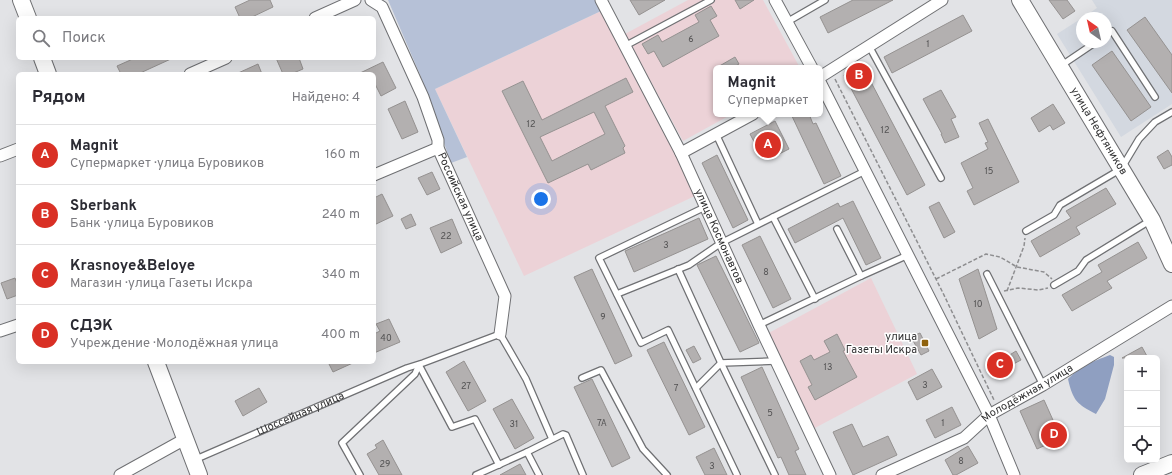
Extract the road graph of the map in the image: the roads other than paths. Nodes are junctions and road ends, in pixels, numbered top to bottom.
1 (21, 0) edge
2 (355, 0) edge
3 (370, 0) edge
4 (601, 0) edge
5 (711, 0) edge
6 (775, 0) edge
7 (825, 0) edge
8 (942, 0) edge
9 (1020, 0) edge
10 (27, 16) edge
11 (319, 16) edge
12 (787, 22) junction
13 (1112, 31) edge
14 (625, 46) junction
15 (869, 46) junction
16 (1087, 48) edge
17 (43, 60) edge
18 (222, 60) edge
19 (810, 65) edge
20 (1060, 66) junction
21 (47, 72) edge
22 (194, 72) edge
23 (823, 75) edge
24 (823, 88) edge
25 (1155, 97) dead end
26 (1172, 112) edge
27 (747, 117) edge
28 (716, 134) junction
29 (438, 148) junction
30 (16, 150) edge
31 (681, 153) junction
32 (0, 156) edge
33 (1121, 169) junction
34 (865, 171) junction
35 (376, 174) edge
36 (941, 178) dead end
37 (705, 207) junction
38 (773, 217) junction
39 (1152, 220) junction
40 (758, 224) junction
41 (837, 228) dead end
42 (1026, 231) road end
43 (721, 243) junction
44 (908, 255) junction
45 (1172, 264) edge
46 (678, 269) junction
47 (987, 274) dead end
48 (861, 276) junction
49 (1054, 285) road end
50 (617, 294) junction
51 (815, 299) junction
52 (1172, 306) edge
53 (758, 325) junction
54 (16, 326) edge
55 (0, 332) edge
56 (500, 334) junction
57 (775, 361) junction
58 (721, 363) junction
59 (157, 364) edge
60 (419, 364) junction
61 (582, 378) dead end
62 (1043, 385) junction
63 (696, 388) junction
64 (994, 412) junction
65 (185, 439) junction
66 (552, 439) junction
67 (527, 452) junction
68 (1172, 463) edge
69 (499, 465) junction
70 (196, 468) edge
71 (490, 472) edge
72 (120, 475) edge
73 (360, 475) edge
74 (476, 475) edge
75 (539, 475) edge
76 (583, 475) edge
77 (667, 475) edge
78 (737, 475) edge
79 (775, 475) edge
80 (830, 475) edge
81 (882, 475) edge
82 (1014, 475) edge
83 (1142, 475) edge

1 - 10 street
2 - 11 street
3 - 29 street, Российская улица
4 - 14 street, улица Космонавтов
5 - 14 lane
6 - 12 street
7 - 12 lane
8 - 15 street
9 - 20 street, улица Нефтяников
12 - 19 street
13 - 25 lane
14 - 31 street, улица Космонавтов
15 - 23 street
15 - 36 lane
16 - 20 lane
17 - 21 street
18 - 22 street
20 - 33 street, улица Нефтяников
24 - 34 street
26 - 33 lane
27 - 28 street
28 - 31 street
28 - 40 lane
29 - 35 street
29 - 56 street, Российская улица
30 - 32 street
31 - 37 street, улица Космонавтов
33 - 39 street, улица Нефтяников
33 - 42 lane
34 - 38 lane
34 - 44 street
37 - 43 street, улица Космонавтов
37 - 50 lane
38 - 40 lane
38 - 51 lane
39 - 45 street, улица Нефтяников
39 - 49 lane
40 - 43 lane
41 - 48 lane
43 - 46 lane
43 - 53 street, улица Космонавтов
44 - 48 lane
44 - 64 street
46 - 50 lane
46 - 58 lane
47 - 62 lane
48 - 51 lane
50 - 63 lane
51 - 53 lane
52 - 62 street, Молодёжная улица
53 - 57 street, улица Космонавтов
54 - 55 street
56 - 60 lane, Шоссейная улица
56 - 66 lane
57 - 58 lane
57 - 80 street, улица Космонавтов
58 - 63 lane
58 - 79 lane
59 - 65 street, Шоссейная улица
60 - 69 lane
60 - 70 lane, Шоссейная улица
60 - 73 lane
61 - 77 lane
62 - 64 street, Молодёжная улица
63 - 78 lane
64 - 81 street, Молодёжная улица
64 - 82 street
65 - 70 street, Шоссейная улица
65 - 72 street
66 - 67 lane
66 - 76 lane
67 - 69 lane
67 - 75 lane
68 - 83 street
69 - 71 lane
71 - 74 lane

